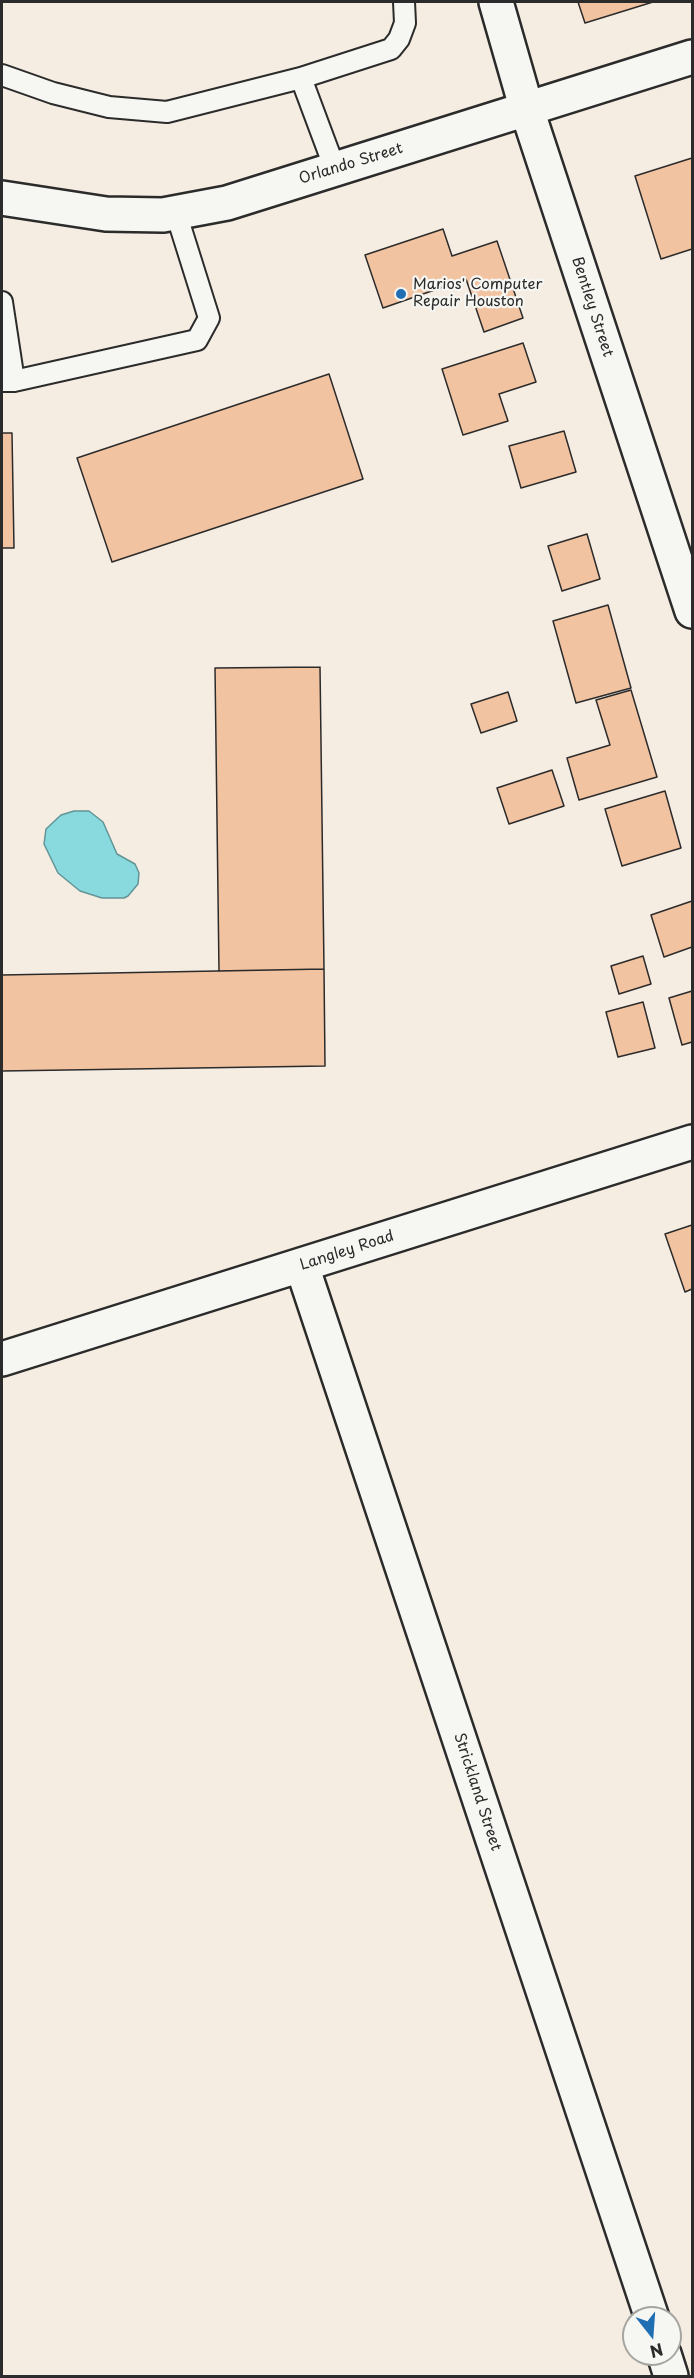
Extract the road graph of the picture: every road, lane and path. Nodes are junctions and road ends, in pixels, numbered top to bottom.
1 (404, 2) edge
2 (496, 2) edge
3 (693, 57) edge
4 (2, 75) edge
5 (302, 78) junction
6 (527, 110) junction
7 (335, 169) junction
8 (2, 198) edge
9 (176, 213) junction
10 (2, 302) edge
11 (8, 381) edge
12 (693, 611) edge
13 (693, 1142) edge
14 (302, 1266) junction
15 (2, 1359) edge
16 (648, 2306) edge

1 - 5 lane
2 - 6 street, Bentley Street
3 - 6 street, Orlando Street
4 - 5 lane
5 - 7 lane
6 - 7 street, Orlando Street
6 - 12 street, Bentley Street
7 - 9 street, Orlando Street
8 - 9 street, Orlando Street
9 - 11 lane
10 - 11 lane
13 - 14 street, Langley Road
14 - 15 street, Langley Road
14 - 16 street, Strickland Street

